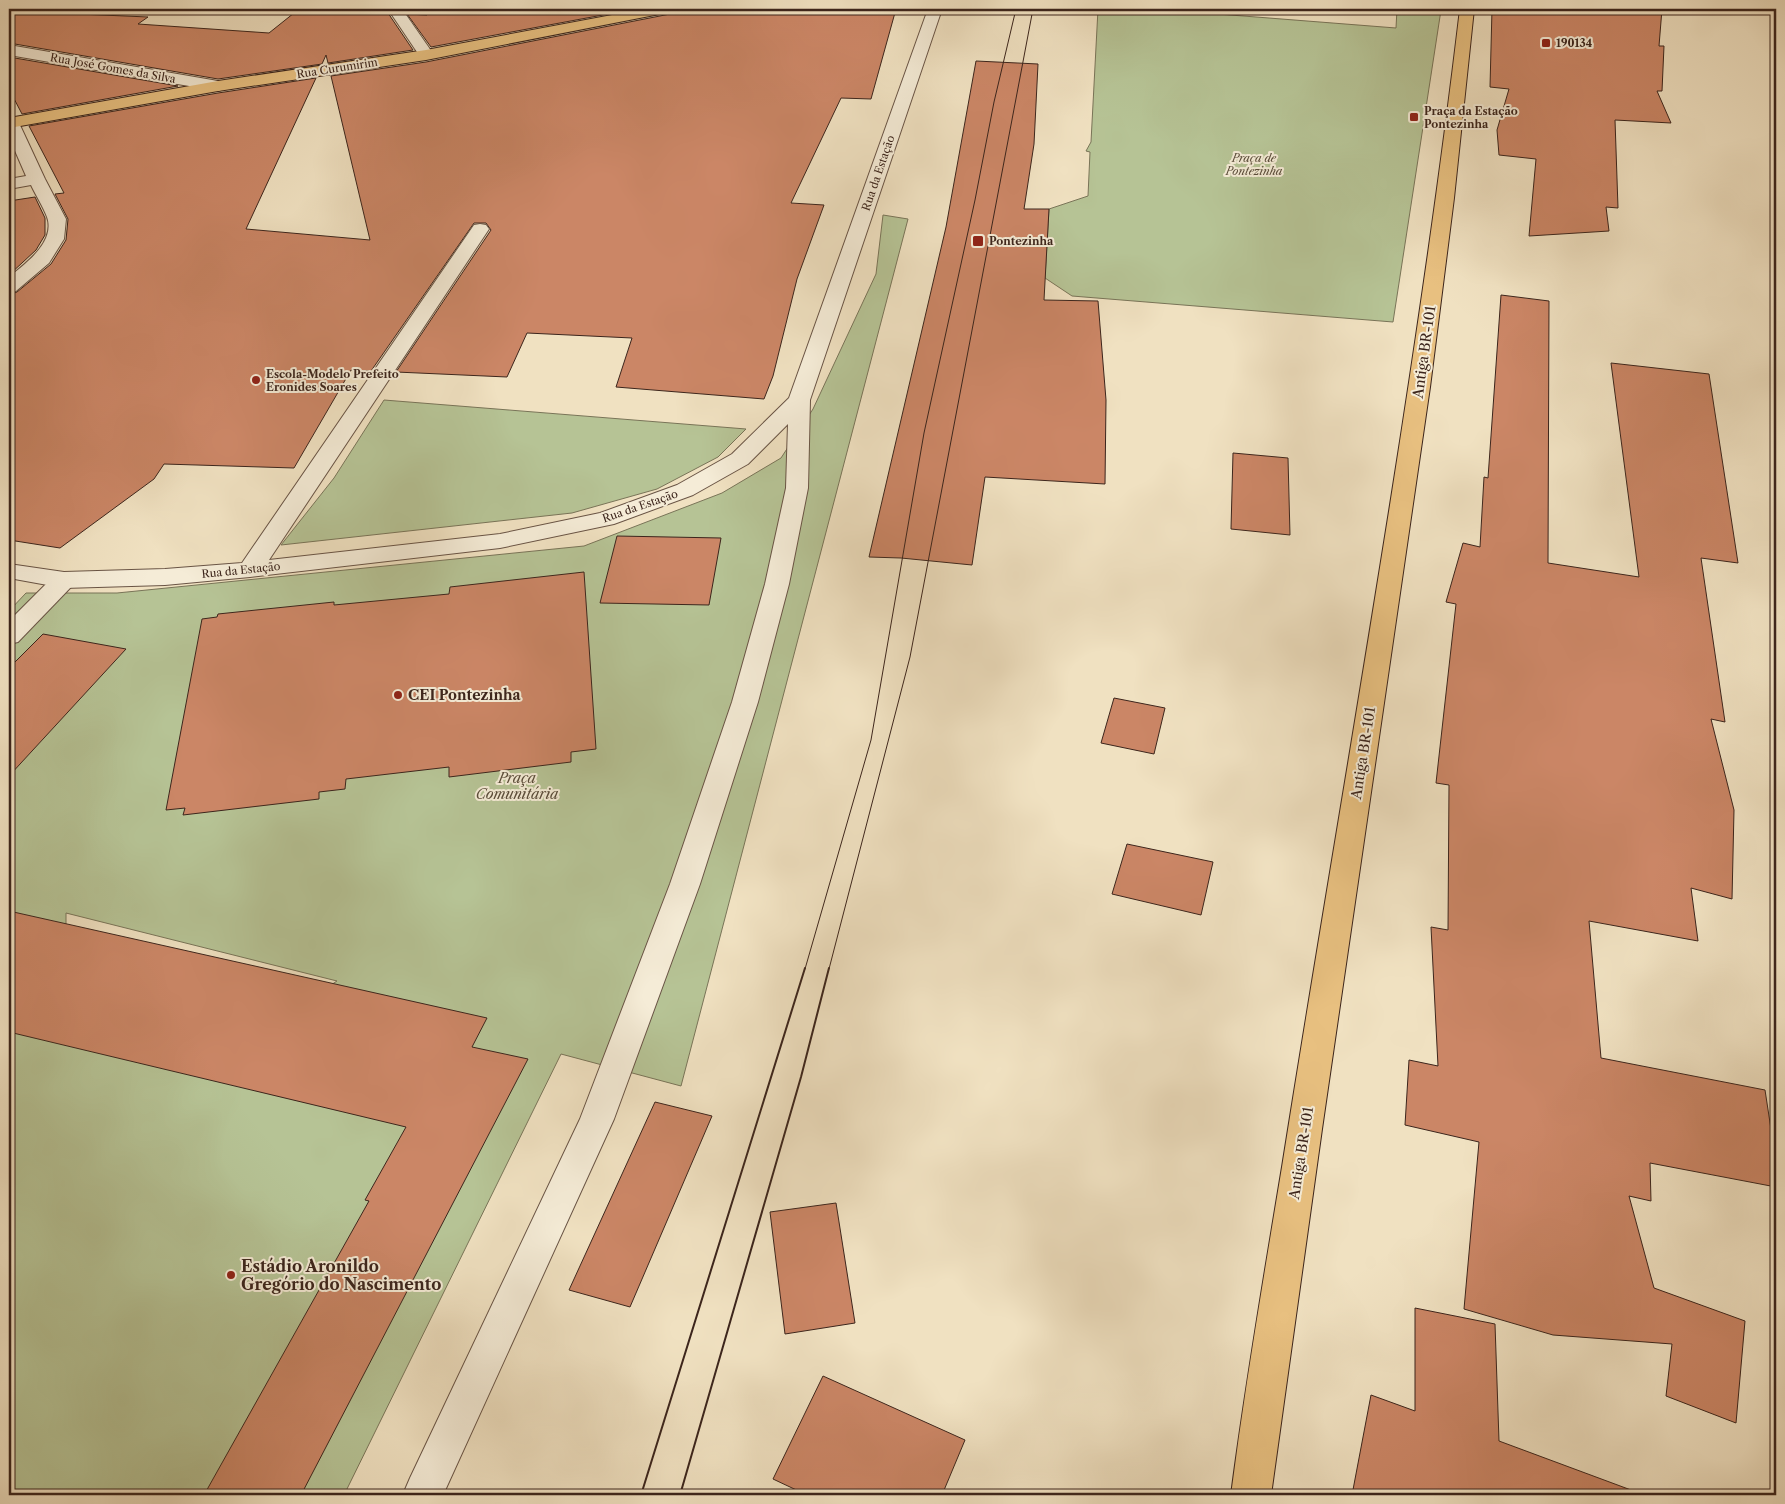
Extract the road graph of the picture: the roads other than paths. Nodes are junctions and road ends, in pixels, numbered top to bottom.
1 (395, 9) edge
2 (665, 9) edge
3 (935, 9) edge
4 (1467, 9) edge
5 (9, 50) edge
6 (426, 55) junction
7 (218, 86) junction
8 (10, 123) edge
9 (36, 179) junction
10 (9, 184) edge
11 (480, 229) dead end
12 (9, 288) edge
13 (799, 400) junction
14 (250, 570) junction
15 (9, 571) edge
16 (64, 580) junction
17 (9, 636) edge
18 (424, 1492) dead end
19 (1251, 1495) edge

1 - 6 street
2 - 6 main road, Rua Curumirim
3 - 13 street, Rua da Estação
4 - 19 main road, Antiga BR-101
5 - 7 street, Rua José Gomes da Silva
6 - 7 main road, Rua Curumirim
7 - 8 main road, Rua Curumirim
8 - 9 street
9 - 10 street
9 - 12 street
11 - 14 street
13 - 14 street, Rua da Estação
13 - 18 street
14 - 16 street, Rua da Estação
15 - 16 street, Rua da Estação
16 - 17 street

